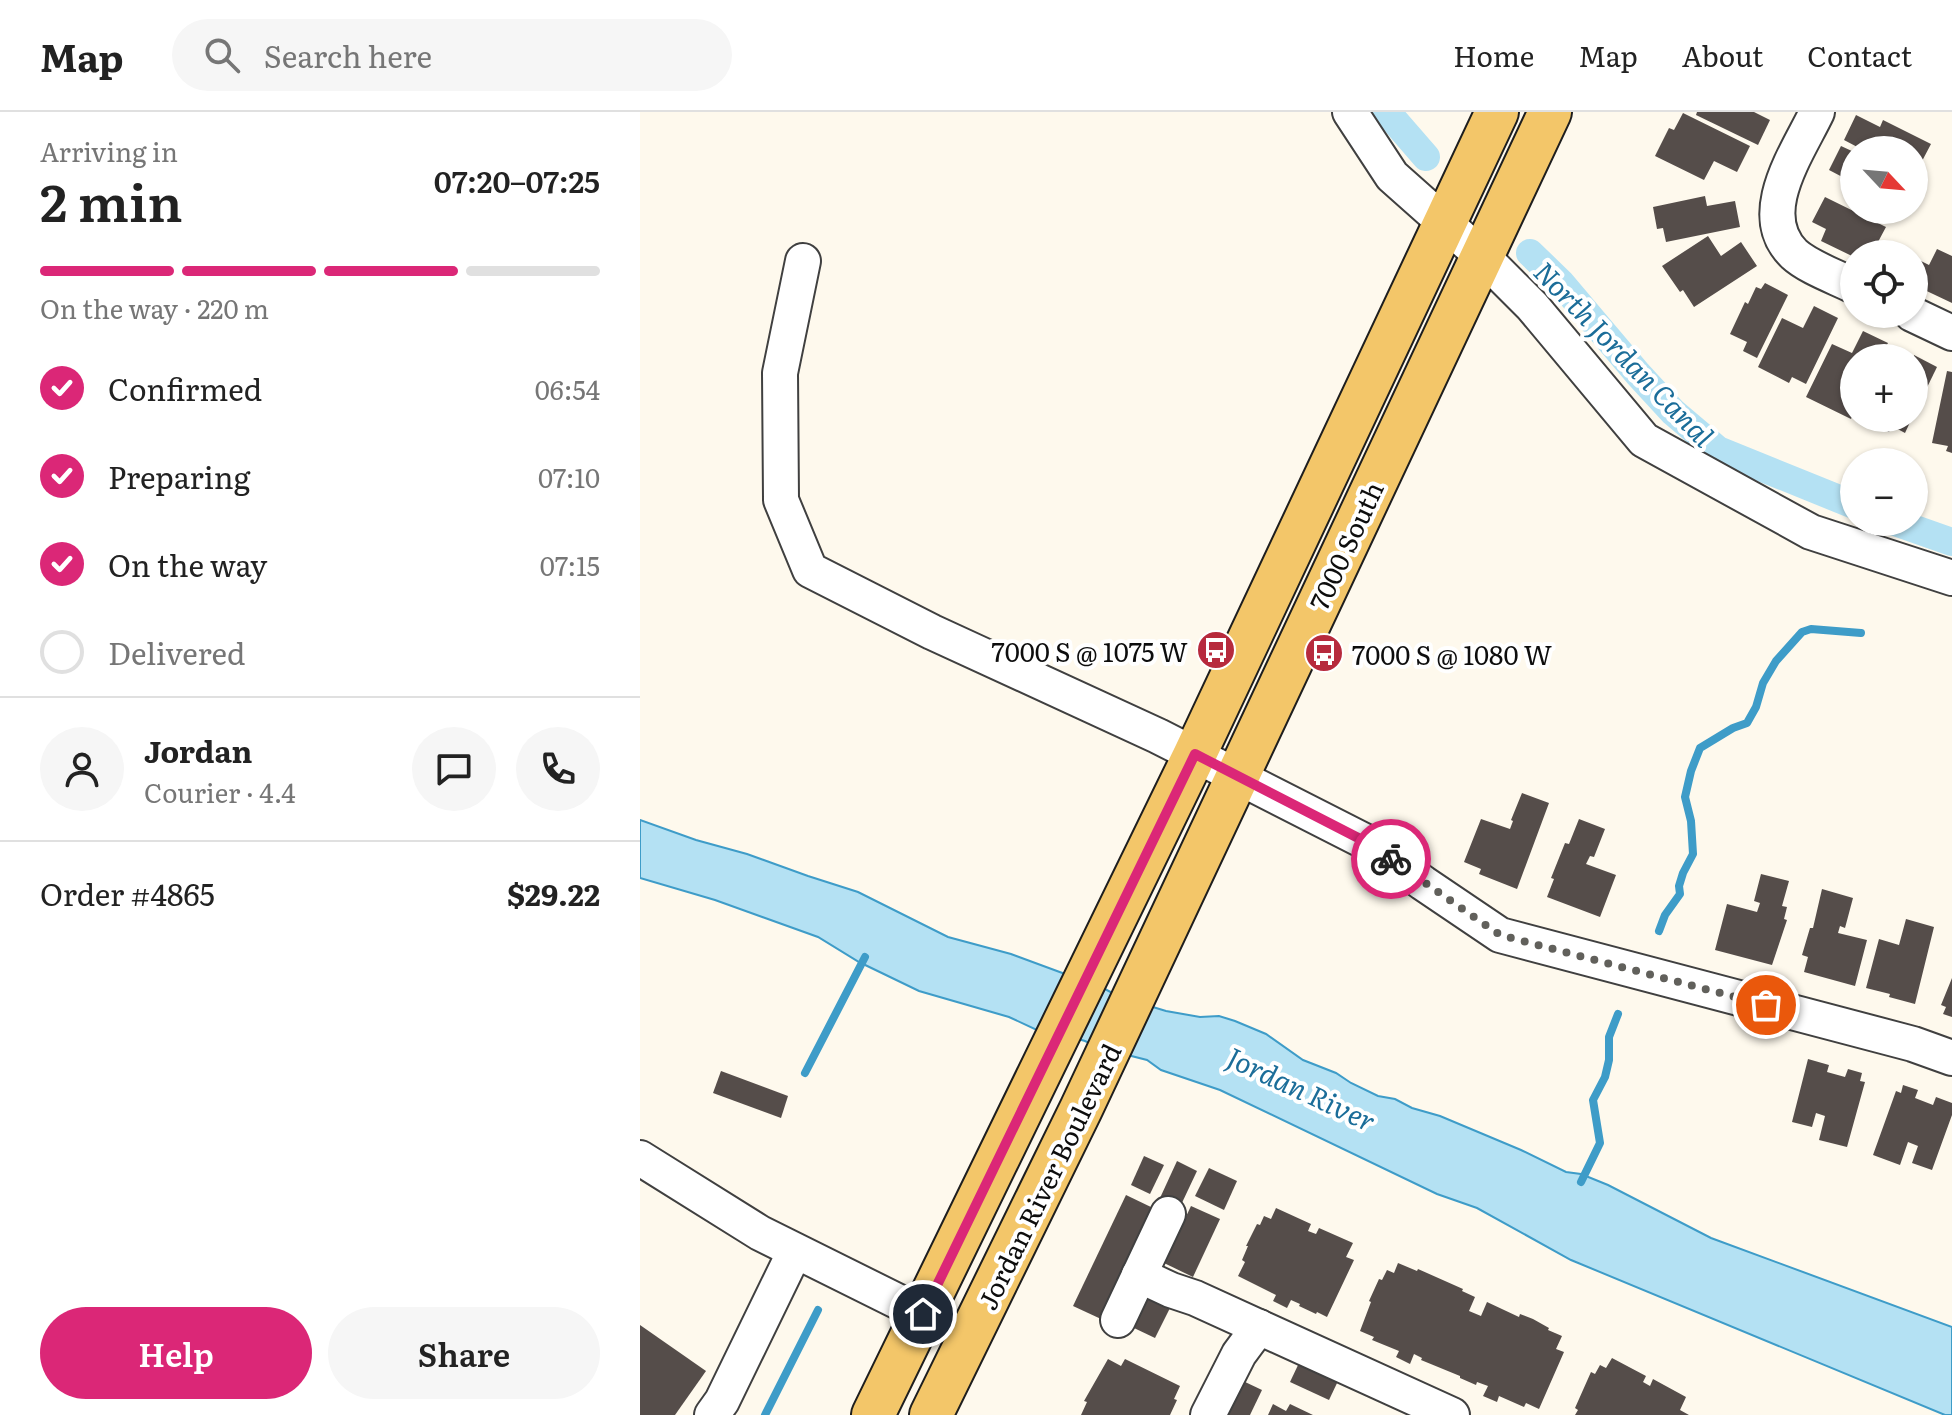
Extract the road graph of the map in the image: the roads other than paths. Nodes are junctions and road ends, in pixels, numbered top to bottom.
1 (1350, 112) edge
2 (1497, 112) edge
3 (1550, 112) edge
4 (1817, 112) edge
5 (1444, 224) junction
6 (1482, 256) junction
7 (803, 261) dead end
8 (1840, 279) edge
9 (1928, 322) edge
10 (1952, 333) edge
11 (1952, 578) edge
12 (1195, 754) junction
13 (1237, 775) junction
14 (1073, 1006) joint
15 (1122, 1022) joint
16 (1952, 1058) edge
17 (640, 1158) edge
18 (1168, 1214) dead end
19 (795, 1251) junction
20 (1139, 1275) junction
21 (923, 1314) junction
22 (1118, 1320) dead end
23 (1259, 1327) junction
24 (1397, 1404) edge
25 (712, 1415) edge
26 (873, 1415) edge
27 (931, 1415) edge
28 (1208, 1415) edge
29 (1452, 1415) edge

1 - 5 street
2 - 5 main road, 7000 South
3 - 6 main road, 7000 South
4 - 8 street
5 - 6 street
5 - 12 main road, 7000 South
6 - 11 street
6 - 13 main road, 7000 South
7 - 12 street
9 - 10 street
12 - 13 street
12 - 14 main road, 7000 South
13 - 15 main road, 7000 South
13 - 16 street
14 - 21 main road, Jordan River Boulevard
15 - 27 main road, Jordan River Boulevard
17 - 19 street
18 - 20 street
19 - 21 street
19 - 25 street
20 - 22 street
20 - 23 street
21 - 26 main road, Jordan River Boulevard
23 - 24 street
23 - 28 street
24 - 29 street

